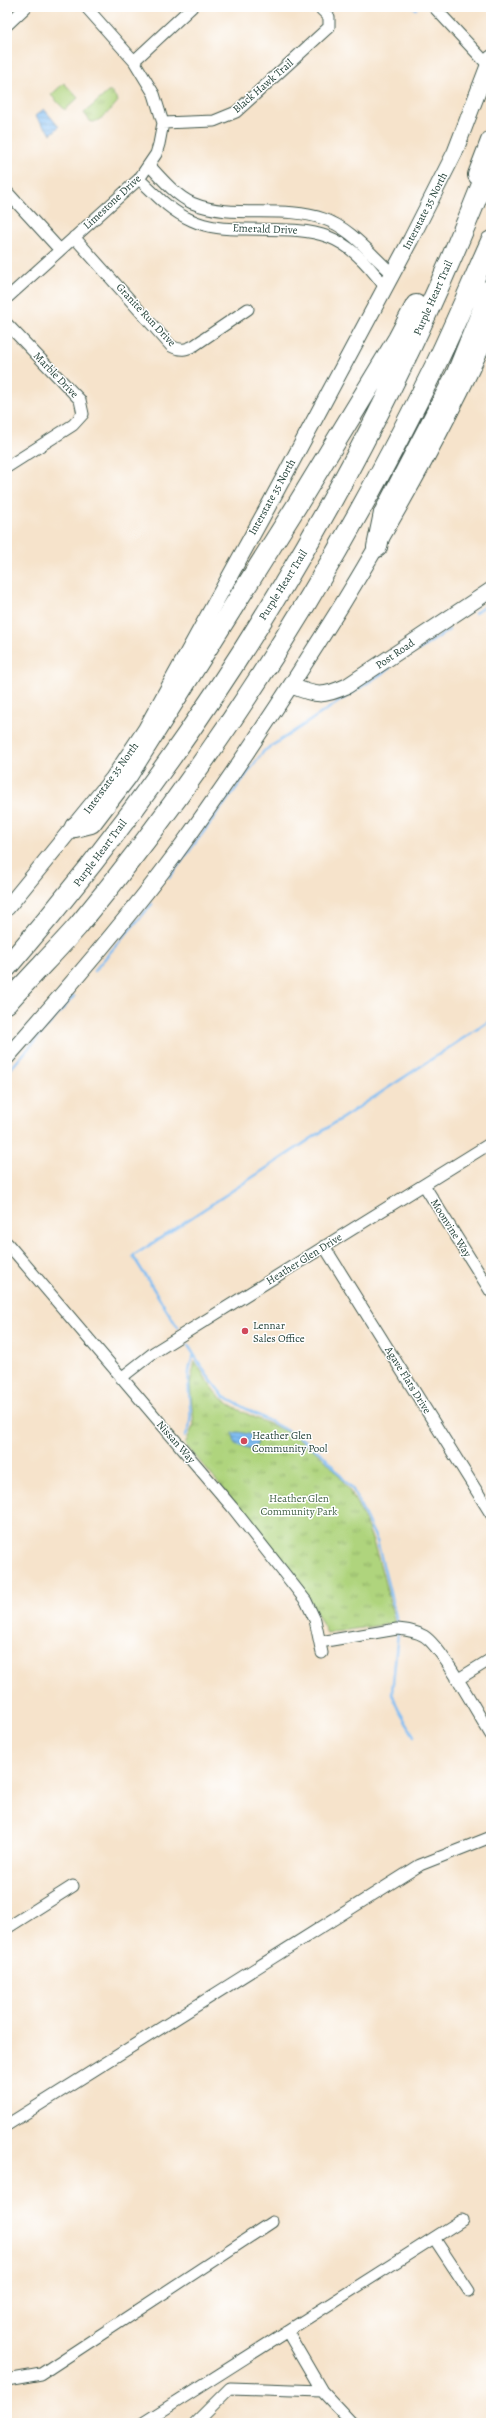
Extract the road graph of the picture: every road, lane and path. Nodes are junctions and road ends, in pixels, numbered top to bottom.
1 (26, 7) edge
2 (86, 7) edge
3 (192, 7) edge
4 (319, 7) edge
5 (434, 7) edge
6 (7, 25) edge
7 (134, 61) junction
8 (490, 62) edge
9 (163, 123) junction
10 (491, 141) edge
11 (491, 162) edge
12 (149, 165) junction
13 (139, 179) junction
14 (7, 192) edge
15 (74, 237) junction
16 (491, 242) edge
17 (60, 250) junction
18 (389, 280) junction
19 (491, 288) edge
20 (7, 298) edge
21 (248, 309) dead end
22 (7, 324) edge
23 (491, 327) edge
24 (7, 467) edge
25 (377, 547) junction
26 (491, 590) edge
27 (292, 686) junction
28 (75, 827) junction
29 (7, 908) edge
30 (7, 967) edge
31 (7, 1003) edge
32 (7, 1057) edge
33 (491, 1143) edge
34 (424, 1185) junction
35 (7, 1243) edge
36 (324, 1246) junction
37 (491, 1292) edge
38 (120, 1378) junction
39 (491, 1514) edge
40 (320, 1642) junction
41 (322, 1653) dead end
42 (491, 1659) edge
43 (457, 1680) junction
44 (491, 1735) edge
45 (491, 1837) edge
46 (73, 1886) dead end
47 (7, 1928) edge
48 (7, 2125) edge
49 (462, 2220) dead end
50 (272, 2222) dead end
51 (434, 2238) junction
52 (469, 2291) dead end
53 (287, 2331) junction
54 (7, 2380) edge
55 (322, 2391) junction
56 (143, 2423) edge
57 (195, 2423) edge
58 (352, 2423) edge

1 - 6 street
2 - 7 street, Limestone Drive
3 - 7 street
4 - 9 street, Black Hawk Trail
5 - 8 street
7 - 9 street, Limestone Drive
8 - 18 main road, Interstate 35 North
9 - 12 street, Limestone Drive
10 - 28 highway
11 - 30 highway, Purple Heart Trail
12 - 13 street, Limestone Drive
12 - 18 street, Emerald Drive
13 - 15 street, Limestone Drive
13 - 18 street, Emerald Drive
14 - 17 street
15 - 17 street, Limestone Drive
15 - 21 street, Granite Run Drive
16 - 31 highway
17 - 20 street, Limestone Drive
18 - 28 main road, Interstate 35 North
19 - 25 highway
22 - 24 street, Marble Drive
23 - 25 main road
25 - 27 main road
26 - 27 main road, Post Road
27 - 32 main road
28 - 29 main road, Interstate 35 North
33 - 34 street, Heather Glen Drive
34 - 36 street, Heather Glen Drive
34 - 37 street, Moonvine Way
35 - 38 street, Nissan Way
36 - 38 street, Heather Glen Drive
36 - 39 street, Agave Flats Drive
38 - 40 street, Nissan Way
40 - 41 street, Nissan Way
40 - 43 street
42 - 43 street
43 - 44 street
45 - 48 street
46 - 47 street
49 - 51 street
50 - 54 street
51 - 52 street
51 - 53 street
53 - 55 street
53 - 56 street
55 - 57 street
55 - 58 street

